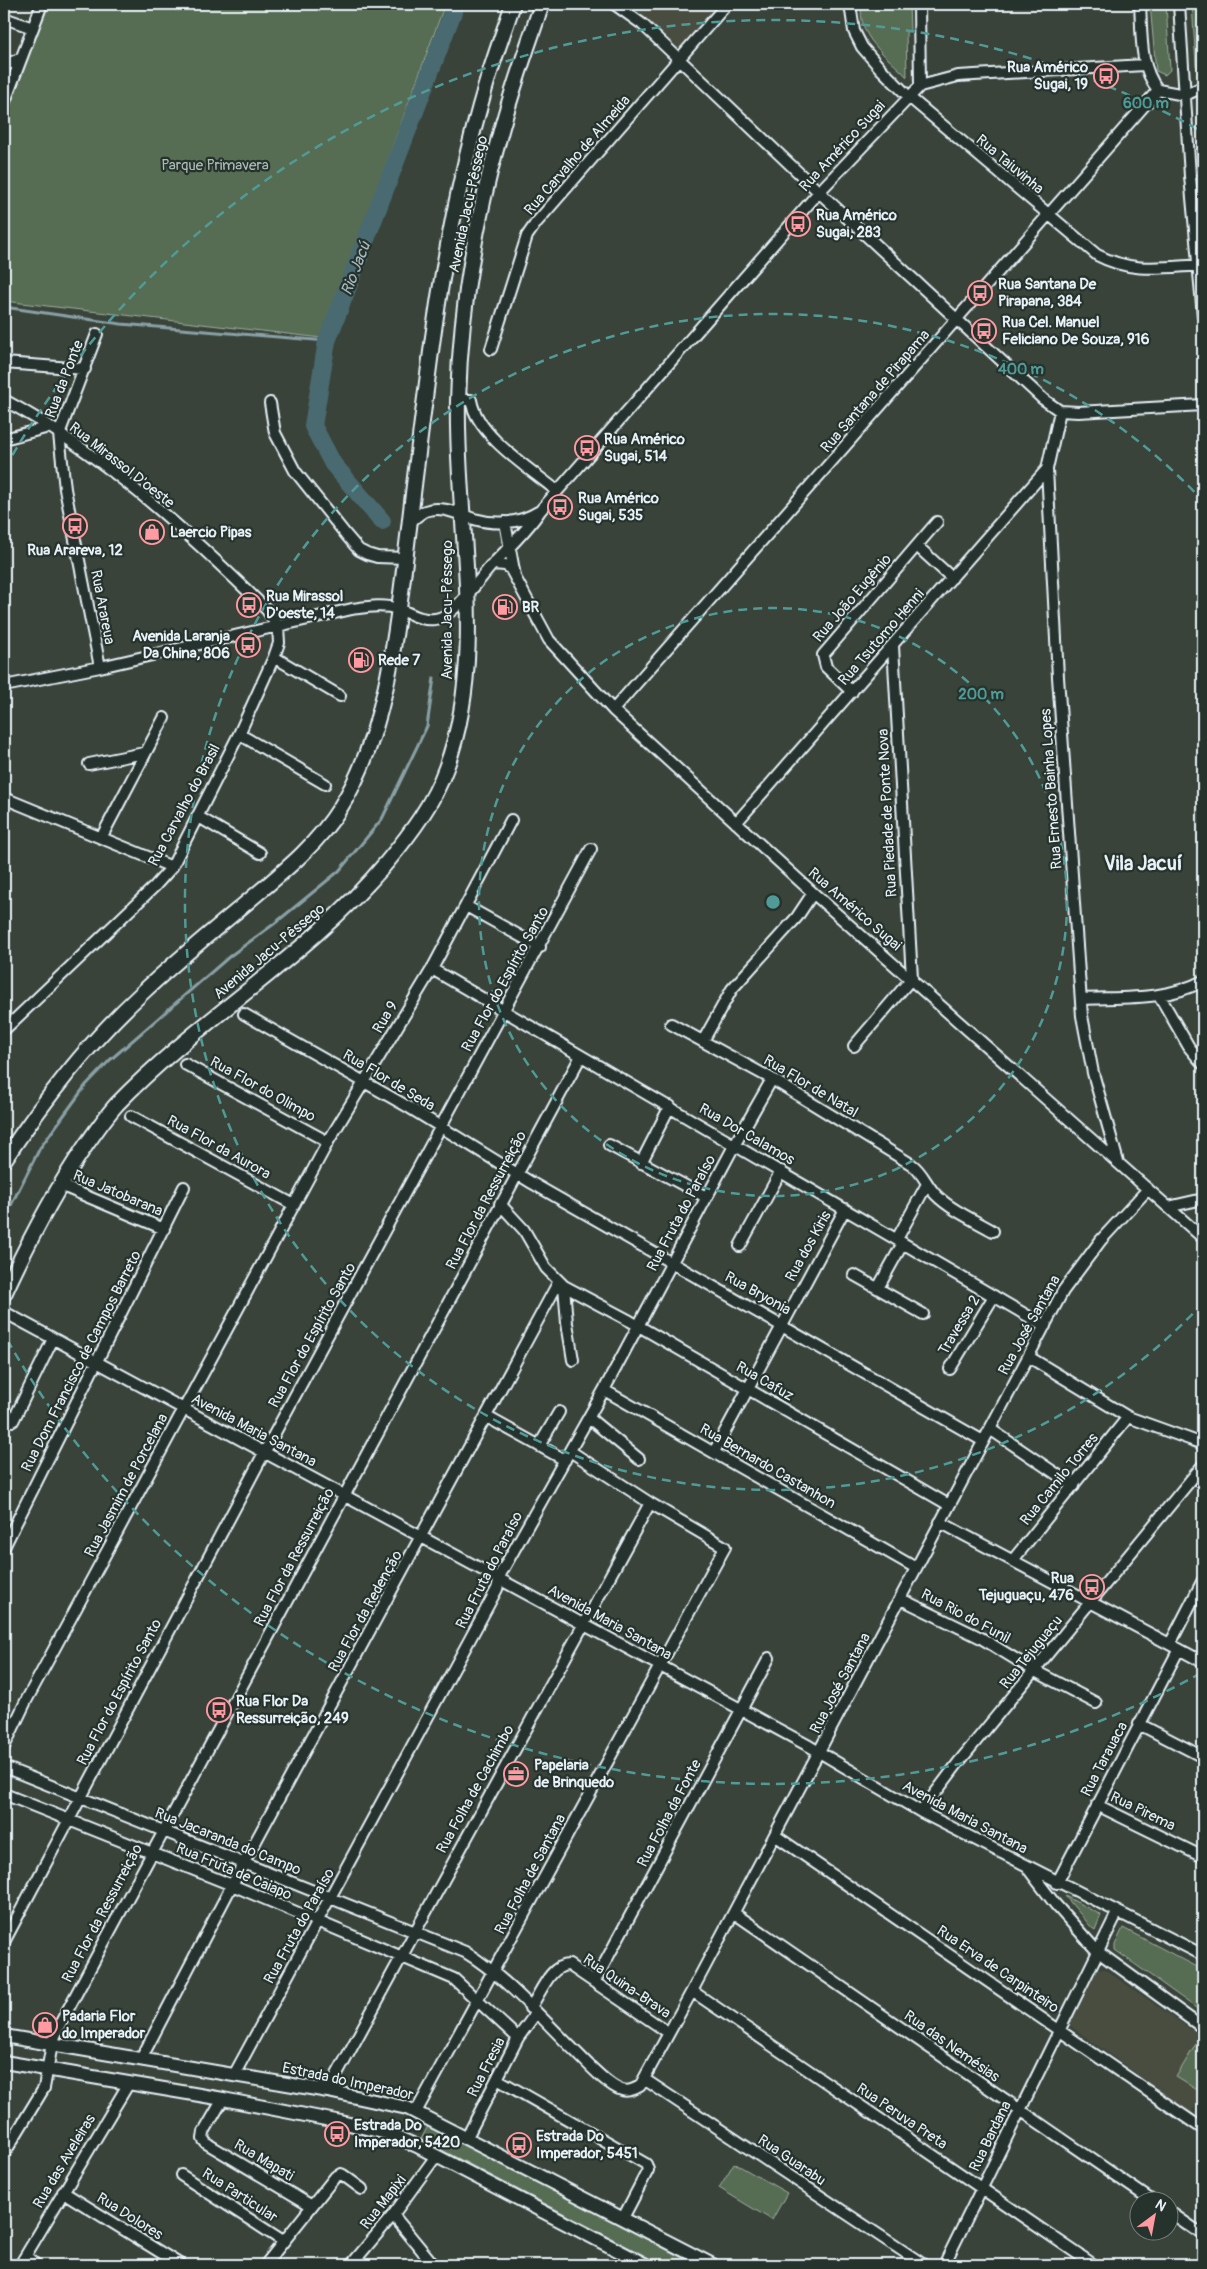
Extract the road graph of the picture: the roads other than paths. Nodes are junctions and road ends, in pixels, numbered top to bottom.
1 (42, 4) edge
2 (513, 4) edge
3 (542, 4) edge
4 (614, 4) edge
5 (727, 4) edge
6 (850, 4) edge
7 (919, 4) edge
8 (1140, 4) edge
9 (1179, 4) edge
10 (4, 18) edge
11 (33, 28) junction
12 (20, 59) junction
13 (680, 60) junction
14 (4, 65) edge
15 (1144, 65) junction
16 (920, 86) junction
17 (1203, 88) edge
18 (1158, 90) junction
19 (1185, 95) junction
20 (909, 97) junction
21 (4, 104) edge
22 (819, 192) junction
23 (1048, 215) junction
24 (1201, 265) edge
25 (1203, 316) edge
26 (957, 320) junction
27 (97, 334) dead end
28 (491, 349) dead end
29 (4, 364) edge
30 (85, 369) junction
31 (4, 400) edge
32 (458, 400) junction
33 (270, 403) dead end
34 (1203, 405) edge
35 (1060, 411) junction
36 (49, 427) junction
37 (59, 434) junction
38 (4, 439) edge
39 (1047, 469) junction
40 (557, 492) junction
41 (540, 511) junction
42 (463, 514) junction
43 (505, 522) junction
44 (937, 522) dead end
45 (409, 523) junction
46 (917, 546) junction
47 (511, 548) junction
48 (405, 558) junction
49 (493, 564) junction
50 (516, 577) junction
51 (952, 578) junction
52 (467, 594) junction
53 (398, 609) junction
54 (278, 626) junction
55 (893, 646) junction
56 (274, 657) junction
57 (100, 667) junction
58 (4, 686) edge
59 (852, 692) junction
60 (340, 696) dead end
61 (612, 710) junction
62 (164, 718) dead end
63 (239, 734) junction
64 (144, 753) junction
65 (89, 764) dead end
66 (325, 784) dead end
67 (4, 798) edge
68 (197, 816) junction
69 (511, 820) dead end
70 (736, 823) junction
71 (101, 838) junction
72 (591, 849) dead end
73 (260, 853) dead end
74 (172, 867) junction
75 (813, 893) junction
76 (466, 906) junction
77 (540, 947) junction
78 (432, 969) junction
79 (912, 978) junction
80 (1203, 981) edge
81 (1159, 995) junction
82 (1081, 1000) junction
83 (504, 1013) junction
84 (244, 1014) dead end
85 (671, 1024) dead end
86 (4, 1030) edge
87 (703, 1041) junction
88 (854, 1046) dead end
89 (581, 1056) junction
90 (185, 1064) dead end
91 (1203, 1064) edge
92 (772, 1079) junction
93 (363, 1081) junction
94 (670, 1106) junction
95 (130, 1116) dead end
96 (440, 1128) junction
97 (328, 1142) junction
98 (735, 1144) junction
99 (609, 1145) dead end
100 (4, 1160) edge
101 (641, 1162) junction
102 (1118, 1162) junction
103 (781, 1171) junction
104 (517, 1173) junction
105 (927, 1184) junction
106 (60, 1185) junction
107 (184, 1187) dead end
108 (1148, 1189) junction
109 (706, 1197) junction
110 (1203, 1199) edge
111 (500, 1204) junction
112 (294, 1205) junction
113 (1168, 1207) junction
114 (845, 1209) junction
115 (164, 1230) junction
116 (993, 1231) dead end
117 (1203, 1238) edge
118 (900, 1241) junction
119 (740, 1246) dead end
120 (671, 1262) junction
121 (854, 1275) dead end
122 (561, 1284) junction
123 (878, 1288) junction
124 (4, 1294) edge
125 (994, 1296) junction
126 (4, 1312) edge
127 (923, 1314) dead end
128 (782, 1324) junction
129 (638, 1326) junction
130 (1045, 1326) junction
131 (53, 1339) junction
132 (1029, 1357) junction
133 (573, 1360) dead end
134 (97, 1363) junction
135 (950, 1369) dead end
136 (748, 1388) junction
137 (604, 1390) junction
138 (184, 1410) junction
139 (559, 1412) dead end
140 (487, 1417) junction
141 (1128, 1417) junction
142 (589, 1418) junction
143 (13, 1421) dead end
144 (990, 1429) junction
145 (983, 1441) junction
146 (1203, 1444) edge
147 (540, 1446) junction
148 (714, 1452) junction
149 (264, 1453) junction
150 (567, 1456) junction
151 (639, 1458) dead end
152 (1203, 1465) edge
153 (1074, 1486) junction
154 (345, 1495) junction
155 (650, 1503) junction
156 (949, 1505) junction
157 (940, 1522) junction
158 (422, 1537) junction
159 (4, 1547) edge
160 (1013, 1560) junction
161 (916, 1568) junction
162 (500, 1579) junction
163 (1203, 1580) edge
164 (901, 1599) junction
165 (1091, 1601) junction
166 (582, 1624) junction
167 (1175, 1647) junction
168 (769, 1658) dead end
169 (1203, 1662) edge
170 (660, 1666) junction
171 (1035, 1671) junction
172 (1096, 1703) dead end
173 (741, 1710) junction
174 (1139, 1724) junction
175 (4, 1747) edge
176 (820, 1753) junction
177 (1203, 1757) edge
178 (4, 1767) edge
179 (4, 1794) edge
180 (80, 1797) junction
181 (1097, 1805) junction
182 (921, 1812) junction
183 (67, 1820) junction
184 (162, 1831) junction
185 (776, 1836) junction
186 (151, 1853) junction
187 (1203, 1858) edge
188 (244, 1864) junction
189 (1027, 1867) junction
190 (1057, 1883) junction
191 (232, 1885) junction
192 (331, 1898) junction
193 (734, 1913) junction
194 (1117, 1913) junction
195 (318, 1923) junction
196 (414, 1932) junction
197 (4, 1942) edge
198 (1097, 1951) junction
199 (1203, 1955) edge
200 (401, 1956) junction
201 (493, 1973) junction
202 (595, 1981) junction
203 (692, 1991) junction
204 (478, 2000) junction
205 (533, 2011) junction
206 (1203, 2028) edge
207 (1059, 2029) junction
208 (669, 2033) junction
209 (4, 2036) edge
210 (518, 2038) junction
211 (52, 2044) junction
212 (141, 2059) junction
213 (4, 2062) edge
214 (47, 2073) junction
215 (234, 2075) junction
216 (497, 2079) junction
217 (644, 2079) junction
218 (129, 2083) junction
219 (328, 2091) junction
220 (223, 2099) junction
221 (1018, 2110) junction
222 (416, 2112) junction
223 (1203, 2129) edge
224 (467, 2137) junction
225 (4, 2154) edge
226 (436, 2156) junction
227 (181, 2175) dead end
228 (981, 2188) junction
229 (362, 2189) dead end
230 (63, 2192) junction
231 (1139, 2192) edge
232 (312, 2206) junction
233 (393, 2216) junction
234 (622, 2218) junction
235 (1180, 2219) edge
236 (1203, 2235) edge
237 (283, 2241) junction
238 (26, 2256) junction
239 (20, 2265) edge
240 (36, 2265) edge
241 (181, 2265) edge
242 (265, 2265) edge
243 (351, 2265) edge
244 (434, 2265) edge
245 (646, 2265) edge
246 (713, 2265) edge
247 (924, 2265) edge
248 (944, 2265) edge
249 (1094, 2265) edge

1 - 11 street
2 - 45 highway, Avenida Jacu-Pêssego
3 - 32 highway, Avenida Jacu-Pêssego
4 - 13 street
5 - 13 street, Rua Carvalho de Almeida
6 - 20 street, Rua Taiuvinha
7 - 16 street
8 - 15 street
9 - 19 street
10 - 11 street
11 - 12 street
12 - 14 street
12 - 21 street
13 - 22 street
13 - 28 street, Rua Carvalho de Almeida
15 - 16 street
15 - 18 street
16 - 20 street, Rua Américo Sugai
17 - 19 street
18 - 19 street
18 - 23 street, Rua Santana de Pirapama
19 - 24 street
20 - 22 street, Rua Américo Sugai
20 - 23 street, Rua Taiuvinha
22 - 26 street
22 - 40 street, Rua Américo Sugai
23 - 24 street, Rua Taiuvinha
23 - 26 street, Rua Santana de Pirapama
24 - 25 street
26 - 35 street
26 - 61 street, Rua Santana de Pirapama
27 - 30 street, Rua da Ponte
29 - 30 street
30 - 37 street, Rua da Ponte
31 - 36 street, Rua Mirassol D'oeste
32 - 40 street
32 - 42 highway, Avenida Jacu-Pêssego
33 - 48 street
34 - 35 street
35 - 39 street, Rua Ernesto Bainha Lopes
36 - 37 street, Rua Mirassol D'oeste
36 - 38 street
37 - 54 street, Rua Mirassol D'oeste
37 - 57 street, Rua Arareua
39 - 51 street, Rua Tsutomo Henni
39 - 82 street, Rua Ernesto Bainha Lopes
40 - 41 street, Rua Américo Sugai
41 - 43 street, Rua Américo Sugai
41 - 47 street, Rua Américo Sugai
42 - 43 street, Rua Américo Sugai
42 - 45 street, Rua Américo Sugai
42 - 52 highway, Avenida Jacu-Pêssego
43 - 47 street, Rua Américo Sugai
44 - 46 street, Rua João Eugênio
45 - 48 highway, Avenida Jacu-Pêssego
46 - 51 street
46 - 59 street, Rua João Eugênio
47 - 49 street, Rua Américo Sugai
47 - 50 street, Rua Américo Sugai
48 - 53 highway, Avenida Jacu-Pêssego
49 - 50 street, Rua Américo Sugai
49 - 52 street, Rua Américo Sugai
50 - 61 street, Rua Américo Sugai
51 - 55 street, Rua Tsutomo Henni
52 - 53 street, Rua Américo Sugai
52 - 106 highway, Avenida Jacu-Pêssego
53 - 54 street
53 - 100 highway, Avenida Jacu-Pêssego
54 - 56 street, Rua Carvalho do Brasil
54 - 57 street
55 - 59 street, Rua Tsutomo Henni
55 - 79 street, Rua Piedade de Ponte Nova
56 - 60 street
56 - 63 street, Rua Carvalho do Brasil
57 - 58 street
59 - 70 street, Rua Tsutomo Henni
61 - 70 street, Rua Américo Sugai
62 - 64 street
63 - 66 street
63 - 68 street, Rua Carvalho do Brasil
64 - 65 street
64 - 71 street
67 - 71 street
68 - 73 street
68 - 74 street, Rua Carvalho do Brasil
69 - 76 street
70 - 75 street, Rua Américo Sugai
71 - 74 street
72 - 77 street, Rua Flor do Espírito Santo
74 - 86 street, Rua Carvalho do Brasil
75 - 79 street, Rua Américo Sugai
75 - 87 street
76 - 77 street
76 - 78 street
77 - 83 street, Rua Flor do Espírito Santo
78 - 83 street, Rua Dor Calamos
78 - 93 street, Rua 9
79 - 88 street
79 - 102 street, Rua Américo Sugai
80 - 81 street
81 - 82 street
81 - 91 street
82 - 102 street, Rua Ernesto Bainha Lopes
83 - 89 street, Rua Dor Calamos
83 - 96 street, Rua Flor do Espírito Santo
84 - 93 street, Rua Flor de Seda
85 - 87 street, Rua Flor de Natal
87 - 92 street, Rua Flor de Natal
89 - 94 street, Rua Dor Calamos
89 - 104 street, Rua Flor da Ressurreição
90 - 97 street, Rua Flor do Olimpo
92 - 98 street, Rua Fruta do Paraíso
92 - 105 street, Rua Flor de Natal
93 - 96 street, Rua Flor de Seda
93 - 97 street, Rua Jasmim de Porcelana
94 - 98 street, Rua Dor Calamos
94 - 101 street
95 - 112 street, Rua Flor da Aurora
96 - 104 street, Rua Flor de Seda
96 - 149 street, Rua Flor do Espírito Santo
97 - 112 street, Rua Jasmim de Porcelana
98 - 103 street, Rua Dor Calamos
98 - 109 street, Rua Fruta do Paraíso
99 - 101 street
101 - 109 street
102 - 108 street, Rua Américo Sugai
103 - 114 street, Rua Dor Calamos
103 - 119 street
104 - 111 street, Rua Flor da Ressurreição
104 - 120 street, Rua Bryonia
105 - 116 street, Rua Flor de Natal
105 - 118 street
106 - 115 street, Rua Jatobarana
106 - 124 highway, Avenida Jacu-Pêssego
107 - 115 street, Rua Dom Francisco de Campos Barreto
108 - 113 street, Rua Américo Sugai
108 - 130 street, Rua José Santana
109 - 120 street, Rua Fruta do Paraíso
110 - 113 street
111 - 122 street
111 - 154 street, Rua Flor da Ressurreição
112 - 138 street, Rua Jasmim de Porcelana
113 - 117 street, Rua Américo Sugai
114 - 118 street, Rua Dor Calamos
114 - 128 street, Rua dos Kiris
115 - 134 street, Rua Dom Francisco de Campos Barreto
118 - 123 street
118 - 125 street, Rua Dor Calamos
120 - 128 street, Rua Bryonia
120 - 129 street, Rua Fruta do Paraíso
121 - 123 street
122 - 129 street, Rua Cafuz
122 - 133 street
122 - 140 street, Rua Flor da Redenção
123 - 127 street
125 - 130 street, Rua Dor Calamos
125 - 135 street, Travessa 2
126 - 131 street, Avenida Maria Santana
128 - 136 street, Rua dos Kiris
128 - 145 street, Rua Bryonia
129 - 136 street, Rua Cafuz
129 - 137 street, Rua Fruta do Paraíso
130 - 132 street, Rua José Santana
131 - 134 street, Avenida Maria Santana
131 - 143 street
132 - 141 street
132 - 144 street, Rua José Santana
134 - 138 street, Avenida Maria Santana
134 - 159 street, Rua Dom Francisco de Campos Barreto
136 - 148 street, Rua dos Kiris
136 - 156 street, Rua Cafuz
137 - 142 street, Rua Fruta do Paraíso
137 - 148 street, Rua Bernardo Castanhon
138 - 149 street, Avenida Maria Santana
138 - 175 street, Rua Jasmim de Porcelana
139 - 147 street
140 - 147 street, Rua Folha de Santana
140 - 158 street, Rua Flor da Redenção
141 - 146 street
141 - 153 street, Rua Camilo Torres
142 - 150 street, Rua Fruta do Paraíso
142 - 151 street
144 - 145 street, Rua José Santana
144 - 153 street
145 - 156 street, Rua José Santana
147 - 150 street, Rua Folha de Santana
148 - 161 street, Rua Bernardo Castanhon
149 - 154 street, Avenida Maria Santana
149 - 180 street, Rua Flor do Espírito Santo
150 - 155 street, Rua Folha de Santana
150 - 162 street, Rua Fruta do Paraíso
152 - 165 street, Rua Tejuguaçu
153 - 160 street, Rua Camilo Torres
154 - 158 street, Avenida Maria Santana
154 - 184 street, Rua Flor da Ressurreição
155 - 166 street, Rua Folha de Cachimbo
155 - 170 street, Rua Folha de Santana
156 - 157 street, Rua José Santana
157 - 160 street
157 - 161 street, Rua José Santana
158 - 162 street, Avenida Maria Santana
158 - 188 street, Rua Flor da Redenção
160 - 165 street
161 - 164 street, Rua José Santana
162 - 166 street, Avenida Maria Santana
162 - 192 street, Rua Fruta do Paraíso
163 - 167 street, Rua Tarauaca
164 - 171 street, Rua Rio do Funil
164 - 176 street, Rua José Santana
165 - 167 street
165 - 171 street, Rua Tejuguaçu
166 - 170 street, Avenida Maria Santana
166 - 196 street, Rua Folha de Cachimbo
167 - 169 street
167 - 174 street, Rua Tarauaca
168 - 173 street, Rua Folha da Fonte
170 - 173 street, Avenida Maria Santana
170 - 201 street, Rua Folha de Santana
171 - 172 street, Rua Rio do Funil
171 - 182 street, Rua Tejuguaçu
173 - 176 street, Avenida Maria Santana
173 - 202 street, Rua Folha da Fonte
174 - 177 street
174 - 181 street, Rua Tarauaca
176 - 182 street, Avenida Maria Santana
176 - 185 street, Rua José Santana
178 - 180 street, Rua Jacaranda do Campo
179 - 183 street, Rua Fruta de Caiapo
180 - 183 street, Rua Flor do Espírito Santo
180 - 184 street, Rua Jacaranda do Campo
181 - 187 street, Rua Pirema
181 - 190 street, Rua Tarauaca
182 - 189 street, Avenida Maria Santana
183 - 186 street, Rua Fruta de Caiapo
183 - 197 street, Rua Flor do Espírito Santo
184 - 186 street, Rua Flor da Ressurreição
184 - 188 street, Rua Jacaranda do Campo
185 - 193 street, Rua José Santana
185 - 207 street, Rua Erva de Carpinteiro
186 - 191 street, Rua Fruta de Caiapo
186 - 211 street, Rua Flor da Ressurreição
188 - 191 street, Rua Flor da Redenção
188 - 192 street, Rua Jacaranda do Campo
189 - 190 street, Avenida Maria Santana
189 - 198 street
190 - 194 street, Avenida Maria Santana
191 - 195 street, Rua Fruta de Caiapo
191 - 212 street, Rua Flor da Redenção
192 - 195 street, Rua Fruta do Paraíso
192 - 196 street, Rua Jacaranda do Campo
193 - 203 street, Rua José Santana
193 - 221 street, Rua das Nemésias
194 - 198 street, Rua Bardana
194 - 199 street, Avenida Maria Santana
195 - 200 street, Rua Fruta de Caiapo
195 - 215 street, Rua Fruta do Paraíso
196 - 200 street, Rua Folha de Cachimbo
196 - 201 street, Rua Jacaranda do Campo
198 - 206 street
198 - 207 street, Rua Bardana
200 - 204 street, Rua Fruta de Caiapo
200 - 219 street, Rua Folha de Cachimbo
201 - 204 street, Rua Folha de Santana
201 - 205 street, Rua Jacaranda do Campo
202 - 205 street, Rua Quina-Brava
202 - 208 street, Rua Quina-Brava
203 - 208 street, Rua José Santana
203 - 228 street, Rua Peruva Preta
204 - 210 street, Rua Fruta de Caiapo
204 - 222 street, Rua Folha de Santana
205 - 210 street, Rua Fresia
205 - 217 street
207 - 221 street, Rua Bardana
207 - 223 street, Rua Erva de Carpinteiro
208 - 217 street, Rua José Santana
209 - 211 main road, Estrada do Imperador
210 - 216 street, Rua Fresia
211 - 212 main road, Estrada do Imperador
211 - 214 street, Rua Flor da Ressurreição
212 - 215 main road, Estrada do Imperador
213 - 214 main road
214 - 218 main road
214 - 225 street, Rua Flor da Ressurreição
215 - 219 main road, Estrada do Imperador
216 - 224 street, Rua Fresia
216 - 234 street
217 - 247 street, Rua Guarabu
218 - 220 main road
218 - 230 street, Rua das Aveleiras
219 - 222 main road, Estrada do Imperador
220 - 226 main road
220 - 232 street, Rua Mapati
221 - 228 street, Rua Bardana
221 - 231 street, Rua das Nemésias
222 - 224 main road, Estrada do Imperador
224 - 234 main road, Estrada do Imperador
226 - 233 street, Rua Mapixi
226 - 245 main road
227 - 237 street, Rua Particular
228 - 248 street, Rua Bardana
228 - 249 street, Rua Peruva Preta
229 - 232 street
230 - 238 street, Rua das Aveleiras
230 - 241 street, Rua Dolores
232 - 237 street
233 - 243 street, Rua Mapixi
233 - 244 street
234 - 246 main road, Estrada do Imperador
235 - 236 street
237 - 242 street
238 - 239 street, Rua das Aveleiras
238 - 240 street

